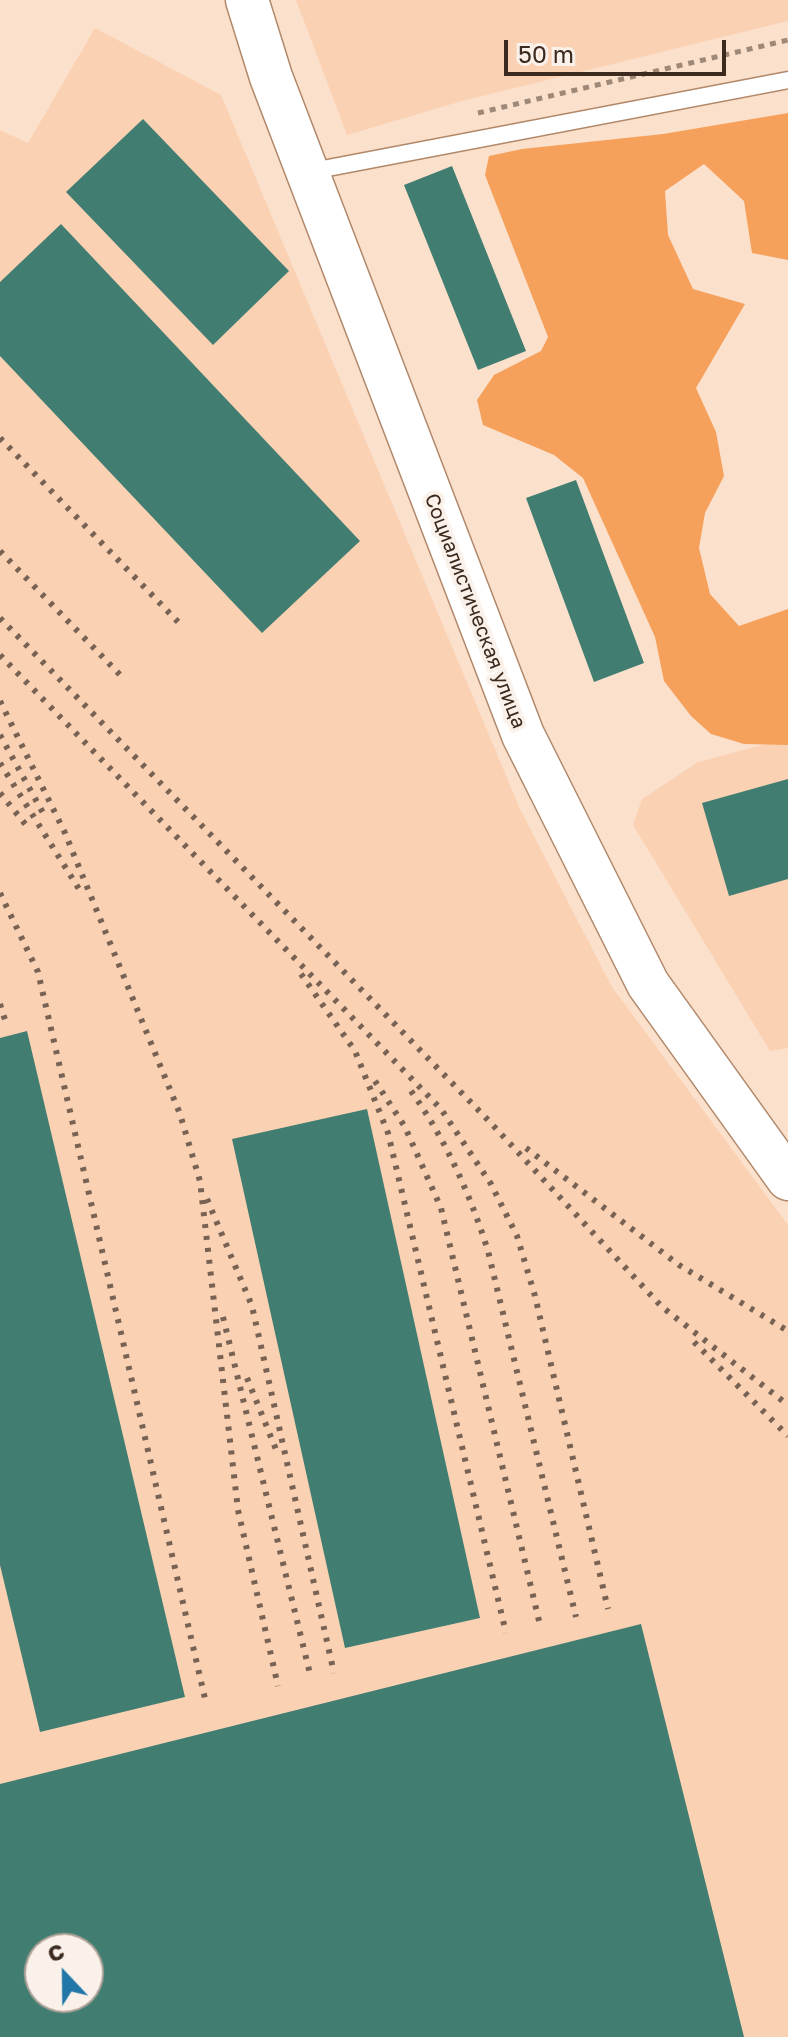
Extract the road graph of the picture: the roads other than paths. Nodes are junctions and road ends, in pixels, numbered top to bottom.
1 (247, 0) edge
2 (788, 80) edge
3 (307, 172) junction
4 (785, 1169) edge

1 - 3 street, Социалистическая улица
2 - 3 lane
3 - 4 street, Социалистическая улица

